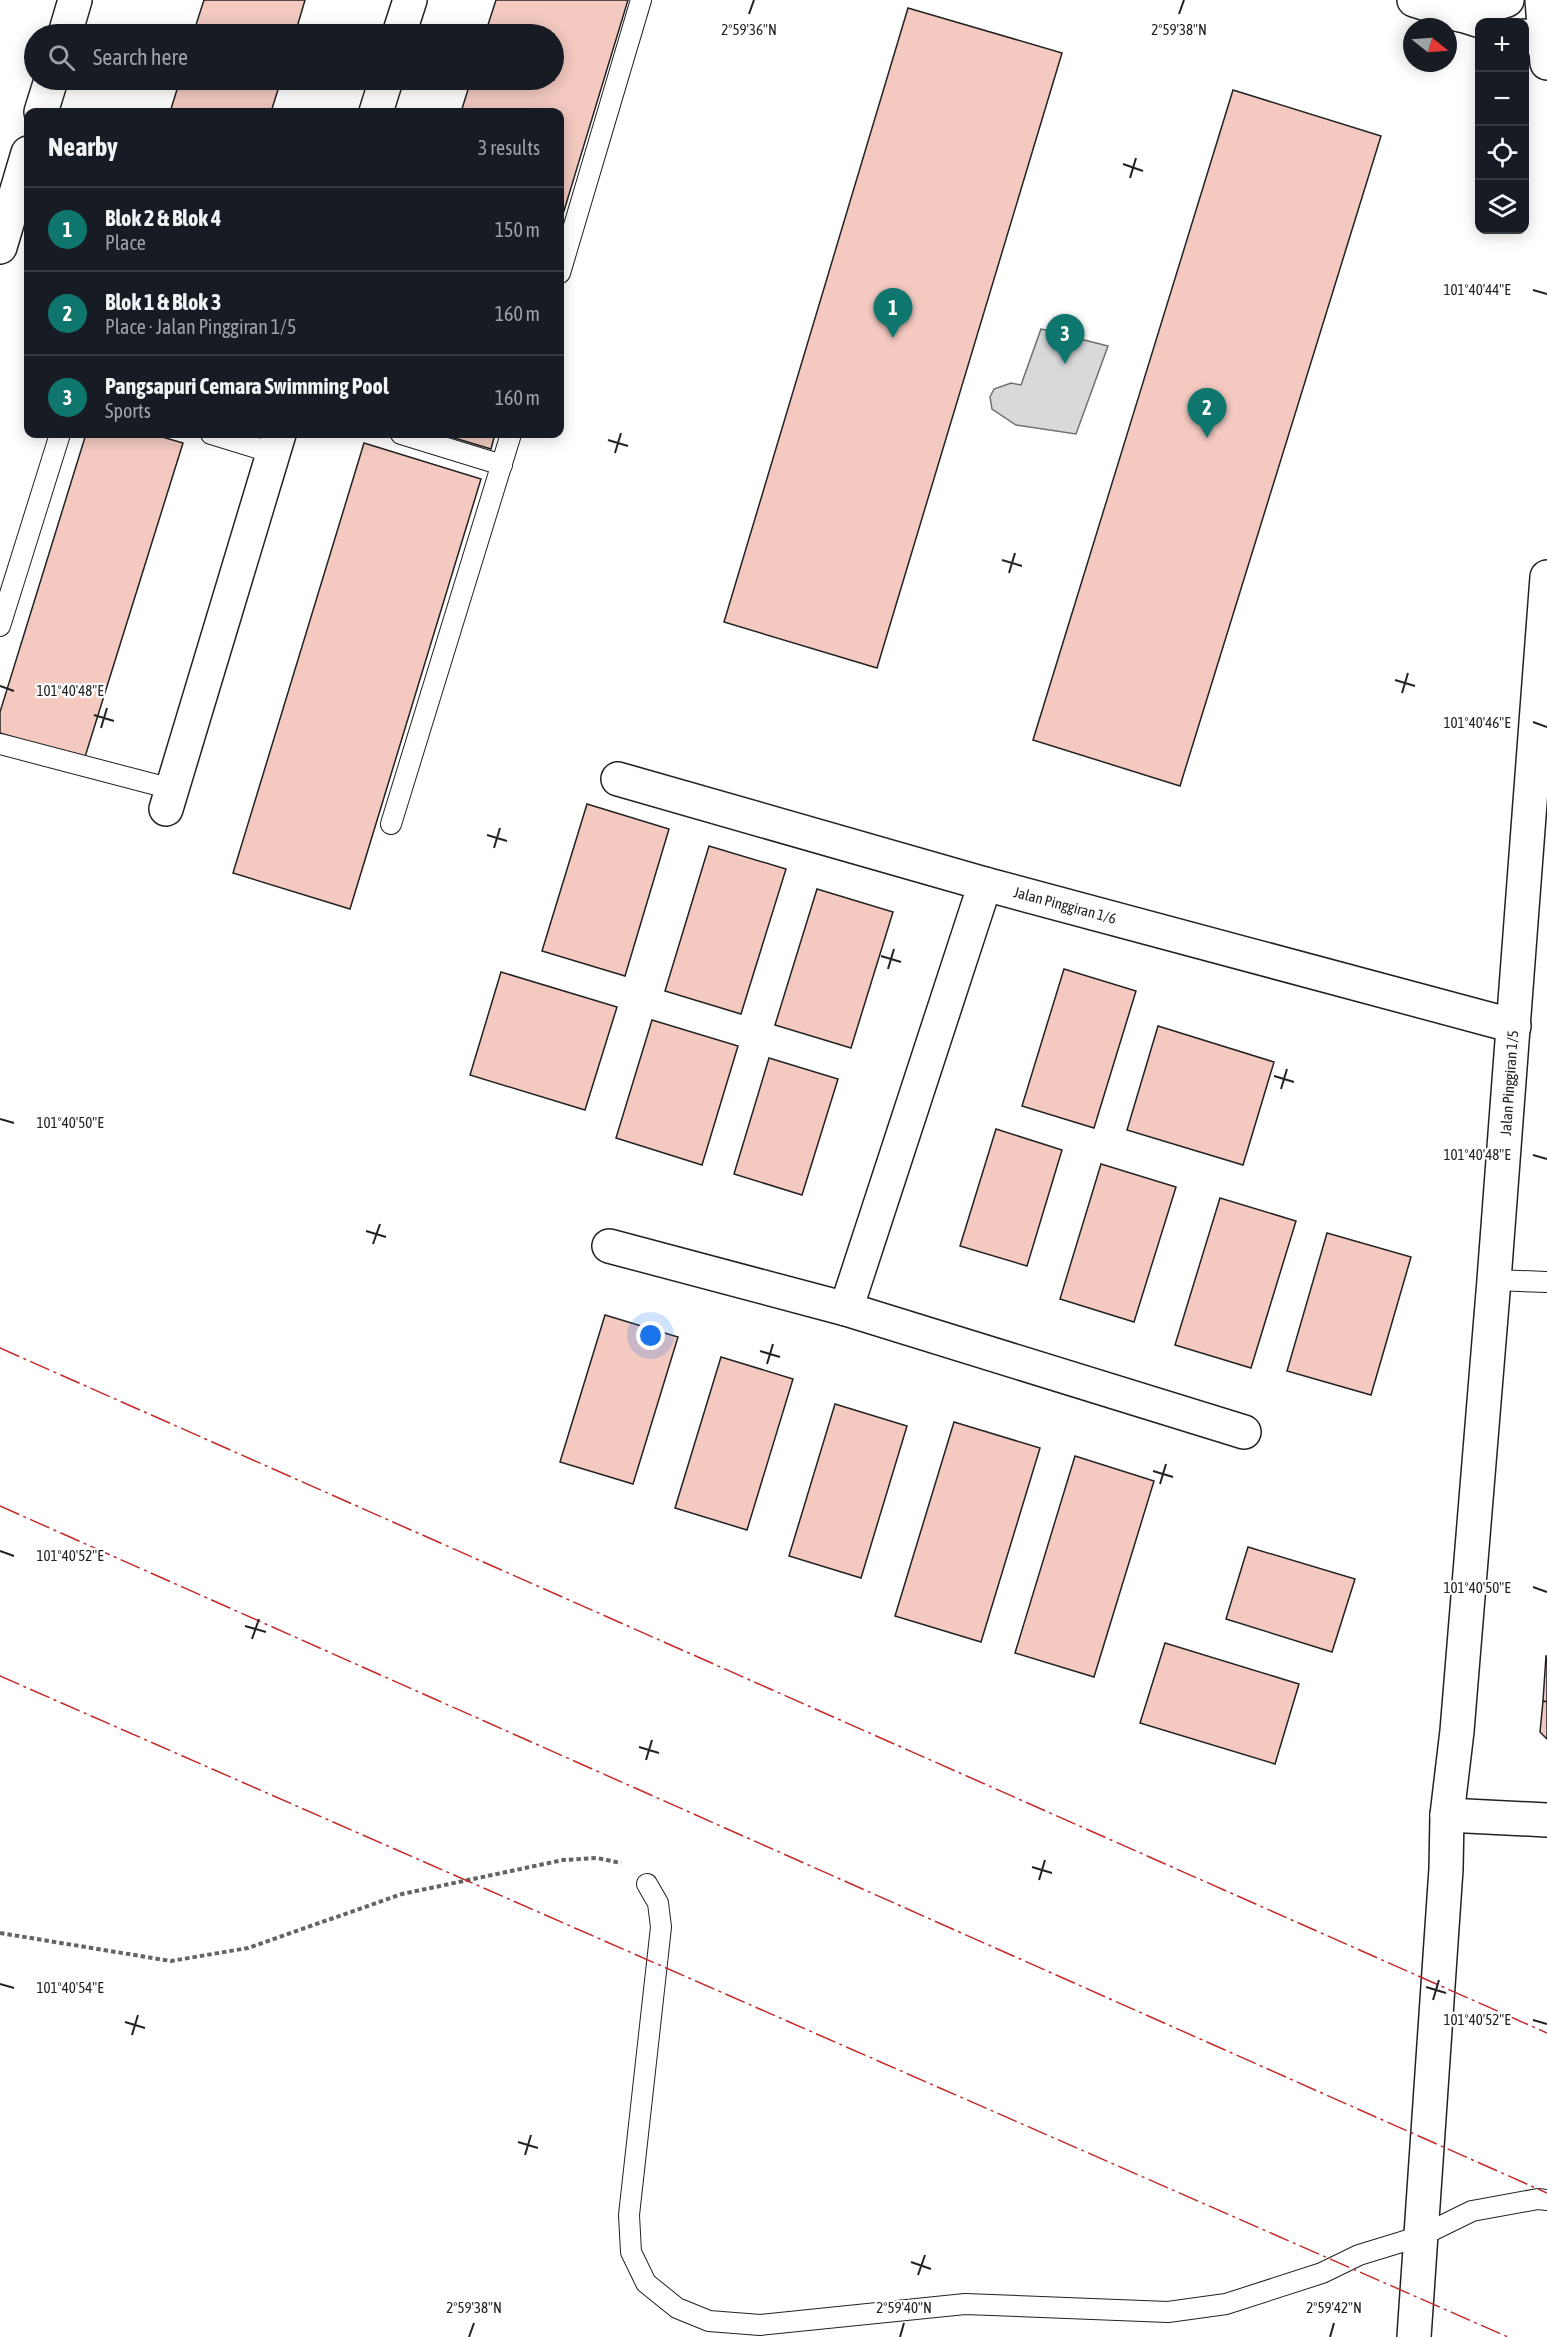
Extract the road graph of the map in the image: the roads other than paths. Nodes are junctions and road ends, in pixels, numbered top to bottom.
1 (75, 0) edge
2 (410, 0) edge
3 (641, 0) edge
4 (1414, 0) edge
5 (1507, 0) edge
6 (1542, 0) edge
7 (1472, 19) edge
8 (68, 24) edge
9 (402, 24) edge
10 (1541, 46) edge
11 (48, 90) edge
12 (383, 90) edge
13 (42, 108) edge
14 (377, 108) edge
15 (24, 166) edge
16 (0, 247) edge
17 (564, 260) edge
18 (59, 438) edge
19 (239, 438) edge
20 (414, 438) edge
21 (511, 438) edge
22 (276, 443) edge
23 (502, 465) junction
24 (1547, 577) edge
25 (0, 626) edge
26 (0, 744) edge
27 (618, 778) dead end
28 (1539, 788) edge
29 (169, 799) joint
30 (391, 824) dead end
31 (985, 884) junction
32 (1514, 1026) junction
33 (609, 1246) dead end
34 (1494, 1280) junction
35 (1547, 1282) edge
36 (846, 1309) junction
37 (1244, 1432) dead end
38 (1447, 1815) junction
39 (1547, 1820) edge
40 (647, 1884) road end
41 (1547, 2200) edge
42 (1421, 2236) junction
43 (1414, 2337) edge

1 - 8 street
2 - 9 street
3 - 17 lane
4 - 7 street
5 - 7 street
6 - 10 street
11 - 13 street
12 - 14 street
15 - 16 street
18 - 25 lane
19 - 22 lane
20 - 23 lane
21 - 23 lane
22 - 29 street
23 - 30 lane
24 - 28 street, Jalan Pinggiran 1/5
26 - 29 lane
27 - 31 street, Jalan Pinggiran 1/6
28 - 32 street, Jalan Pinggiran 1/5
31 - 32 street, Jalan Pinggiran 1/6
31 - 36 street
32 - 34 street, Jalan Pinggiran 1/5
33 - 36 street
34 - 35 lane
34 - 38 street, Jalan Pinggiran 1/5
36 - 37 street
38 - 39 street
38 - 42 street, Jalan Pinggiran 1/5
40 - 42 lane
41 - 42 lane
42 - 43 street, Jalan Pinggiran 1/5

